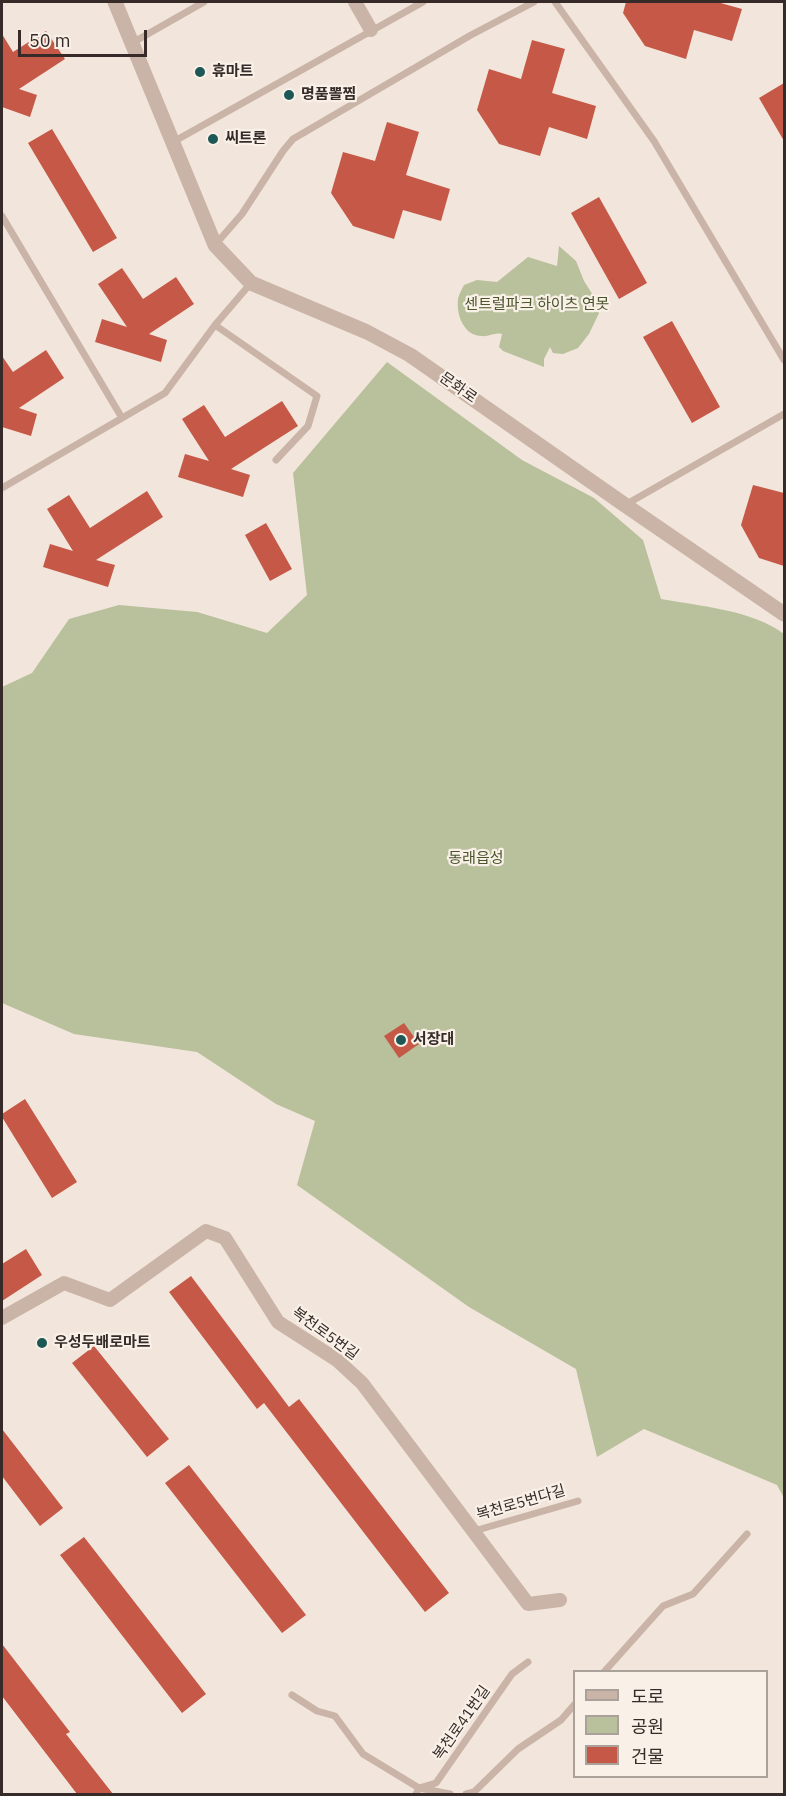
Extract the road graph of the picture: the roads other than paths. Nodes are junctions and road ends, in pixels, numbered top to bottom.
1 (115, 2) edge
2 (204, 2) edge
3 (355, 2) edge
4 (423, 2) edge
5 (534, 2) edge
6 (555, 2) edge
7 (371, 30) junction
8 (132, 43) junction
9 (173, 142) junction
10 (2, 216) edge
11 (215, 245) junction
12 (251, 283) junction
13 (215, 325) junction
14 (784, 360) edge
15 (784, 414) edge
16 (122, 418) junction
17 (276, 460) dead end
18 (2, 488) edge
19 (625, 505) junction
20 (784, 614) edge
21 (2, 1318) edge
22 (578, 1501) dead end
23 (473, 1532) junction
24 (747, 1534) dead end
25 (560, 1600) dead end
26 (528, 1662) dead end
27 (605, 1670) edge
28 (292, 1695) dead end
29 (573, 1706) edge
30 (418, 1791) edge
31 (450, 1794) edge
32 (466, 1794) edge

1 - 8 street, 문화로
2 - 8 lane
3 - 7 street
4 - 7 lane
5 - 11 lane
6 - 14 lane
7 - 9 lane
8 - 9 street, 문화로
9 - 11 street, 문화로
10 - 16 lane
11 - 12 street, 문화로
12 - 13 lane
12 - 19 street, 문화로
13 - 16 lane
13 - 17 lane
15 - 19 lane
16 - 18 lane
19 - 20 street, 문화로
21 - 23 street, 복천로5번길
22 - 23 lane, 복천로5번다길
23 - 25 street, 복천로5번길
24 - 27 lane
26 - 30 lane, 복천로41번길
28 - 30 lane
29 - 32 lane
30 - 31 lane

